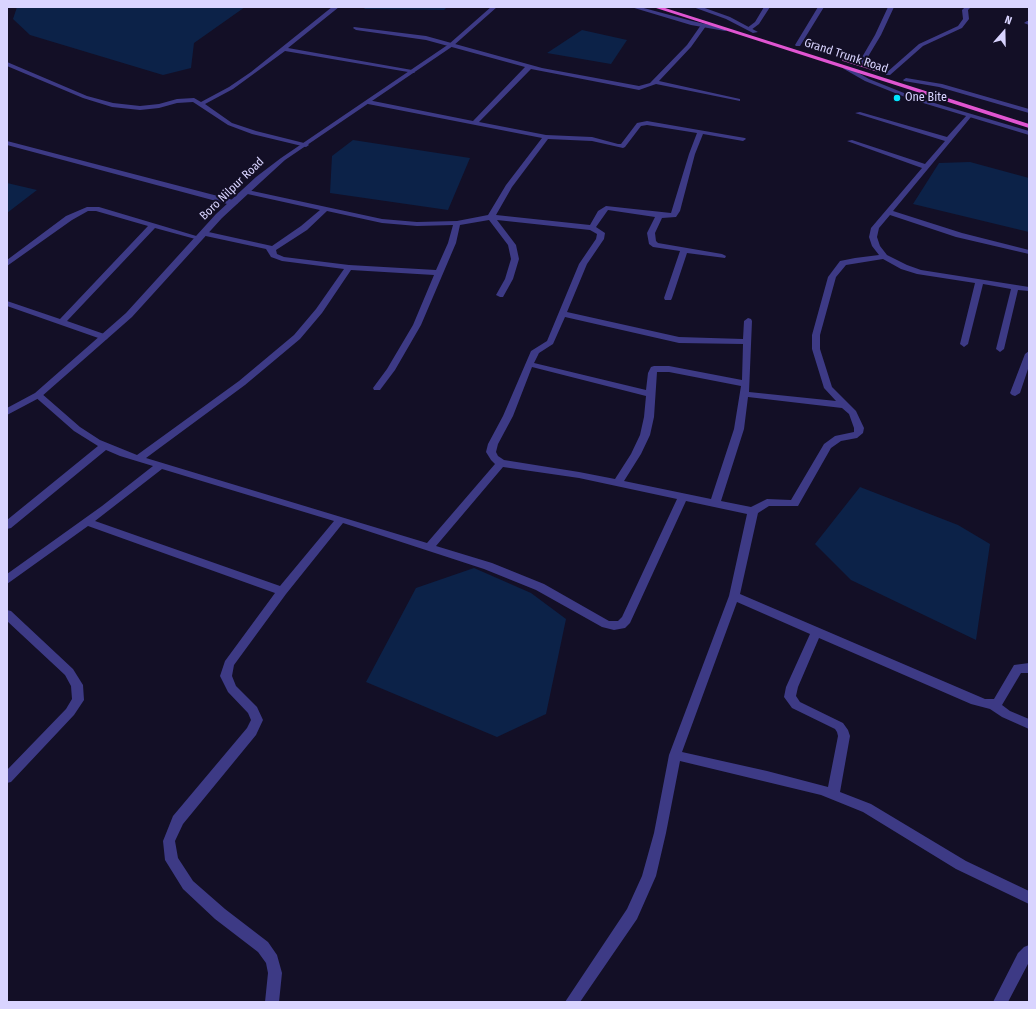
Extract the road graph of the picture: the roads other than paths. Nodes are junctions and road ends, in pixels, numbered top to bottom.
1 (336, 7) edge
2 (494, 7) edge
3 (634, 7) edge
4 (656, 7) edge
5 (676, 7) edge
6 (696, 7) edge
7 (767, 7) edge
8 (821, 7) edge
9 (891, 7) edge
10 (968, 7) edge
11 (703, 26) junction
12 (356, 28) dead end
13 (725, 29) junction
14 (752, 30) junction
15 (451, 45) junction
16 (798, 45) junction
17 (284, 49) junction
18 (7, 64) edge
19 (861, 64) junction
20 (529, 67) junction
21 (846, 68) junction
22 (412, 72) junction
23 (888, 74) junction
24 (906, 80) junction
25 (655, 82) junction
26 (738, 100) dead end
27 (368, 102) junction
28 (201, 104) junction
29 (1029, 111) edge
30 (858, 114) dead end
31 (969, 116) junction
32 (1029, 118) edge
33 (474, 123) junction
34 (1029, 126) edge
35 (701, 132) junction
36 (1029, 133) edge
37 (546, 137) junction
38 (743, 139) dead end
39 (949, 140) junction
40 (850, 141) dead end
41 (7, 143) edge
42 (306, 145) junction
43 (927, 167) junction
44 (246, 191) junction
45 (234, 203) junction
46 (325, 209) junction
47 (888, 212) junction
48 (660, 215) junction
49 (491, 217) junction
50 (457, 223) junction
51 (153, 225) junction
52 (592, 228) junction
53 (201, 236) junction
54 (272, 249) junction
55 (684, 250) junction
56 (1029, 252) edge
57 (722, 256) dead end
58 (884, 257) junction
59 (7, 264) edge
60 (349, 267) junction
61 (438, 273) junction
62 (980, 281) junction
63 (1015, 287) junction
64 (1029, 289) edge
65 (500, 295) dead end
66 (668, 298) dead end
67 (7, 303) edge
68 (562, 314) junction
69 (748, 321) dead end
70 (62, 322) junction
71 (104, 337) junction
72 (747, 342) junction
73 (964, 344) dead end
74 (1000, 350) dead end
75 (1029, 354) edge
76 (529, 364) junction
77 (377, 388) dead end
78 (745, 389) junction
79 (1015, 392) dead end
80 (651, 394) junction
81 (38, 395) junction
82 (845, 405) junction
83 (7, 412) edge
84 (105, 446) junction
85 (138, 459) junction
86 (501, 463) junction
87 (159, 466) junction
88 (618, 483) junction
89 (683, 496) junction
90 (715, 504) junction
91 (753, 511) junction
92 (341, 519) junction
93 (87, 522) junction
94 (7, 525) edge
95 (429, 547) junction
96 (7, 580) edge
97 (282, 591) junction
98 (734, 596) junction
99 (7, 614) edge
100 (816, 632) junction
101 (1029, 668) edge
102 (993, 705) junction
103 (1029, 724) edge
104 (675, 755) junction
105 (7, 778) edge
106 (833, 795) junction
107 (1029, 898) edge
108 (1029, 952) edge
109 (272, 1002) edge
110 (572, 1002) edge
111 (1000, 1002) edge

1 - 17 street
2 - 15 street, Boro Nilpur Road
3 - 11 street
4 - 13 highway, Grand Trunk Road
5 - 14 highway, Grand Trunk Road
6 - 14 street
7 - 14 street
8 - 16 street
9 - 19 street
10 - 23 street
11 - 13 street
11 - 25 street
12 - 15 street
13 - 21 highway, Grand Trunk Road
14 - 16 highway, Grand Trunk Road
15 - 20 street
15 - 22 street, Boro Nilpur Road
16 - 19 highway, Grand Trunk Road
17 - 22 street
17 - 28 street
18 - 28 street
19 - 23 highway, Grand Trunk Road
20 - 25 street
20 - 33 street
21 - 31 street
21 - 34 highway, Grand Trunk Road
22 - 27 street, Boro Nilpur Road
23 - 24 highway, Grand Trunk Road
24 - 29 street
24 - 32 highway, Grand Trunk Road
25 - 26 street
27 - 33 street
27 - 42 street, Boro Nilpur Road
28 - 42 street
30 - 39 street
31 - 36 street
31 - 39 street
33 - 37 street
35 - 37 street
35 - 38 street
35 - 48 street
37 - 49 street
39 - 43 street
40 - 43 street
41 - 45 street
42 - 44 street, Boro Nilpur Road
43 - 47 street
44 - 45 street, Boro Nilpur Road
44 - 46 street
45 - 53 street, Boro Nilpur Road
46 - 50 street
46 - 54 street
47 - 56 street
47 - 58 street
48 - 52 street
48 - 55 street
49 - 50 street
49 - 52 street
49 - 65 street
50 - 61 street
51 - 53 street
51 - 59 street
51 - 70 street
52 - 68 street
53 - 54 street
53 - 71 street, Boro Nilpur Road
54 - 60 street
55 - 57 street
55 - 66 street
58 - 62 street
58 - 82 street
60 - 61 street
60 - 85 street
61 - 77 street
62 - 63 street
62 - 73 street
63 - 64 street
63 - 74 street
67 - 70 street
68 - 72 street
68 - 76 street
69 - 72 street
70 - 71 street
71 - 81 street, Boro Nilpur Road
72 - 78 street
75 - 79 street
76 - 80 street
76 - 86 street
78 - 80 street
78 - 82 street
78 - 90 street
80 - 88 street
81 - 83 street, Boro Nilpur Road
81 - 84 street
82 - 91 street
84 - 85 street
84 - 94 street
85 - 87 street
86 - 88 street
86 - 95 street
87 - 92 street
87 - 93 street
88 - 89 street
89 - 90 street
89 - 95 street
90 - 91 street
91 - 98 street
92 - 95 street
92 - 97 street
93 - 96 street
93 - 97 street
97 - 109 street
98 - 100 street
98 - 104 street
99 - 105 street
100 - 102 street
100 - 106 street
101 - 102 street
102 - 103 street
104 - 106 street
104 - 110 street
106 - 107 street
108 - 111 street

